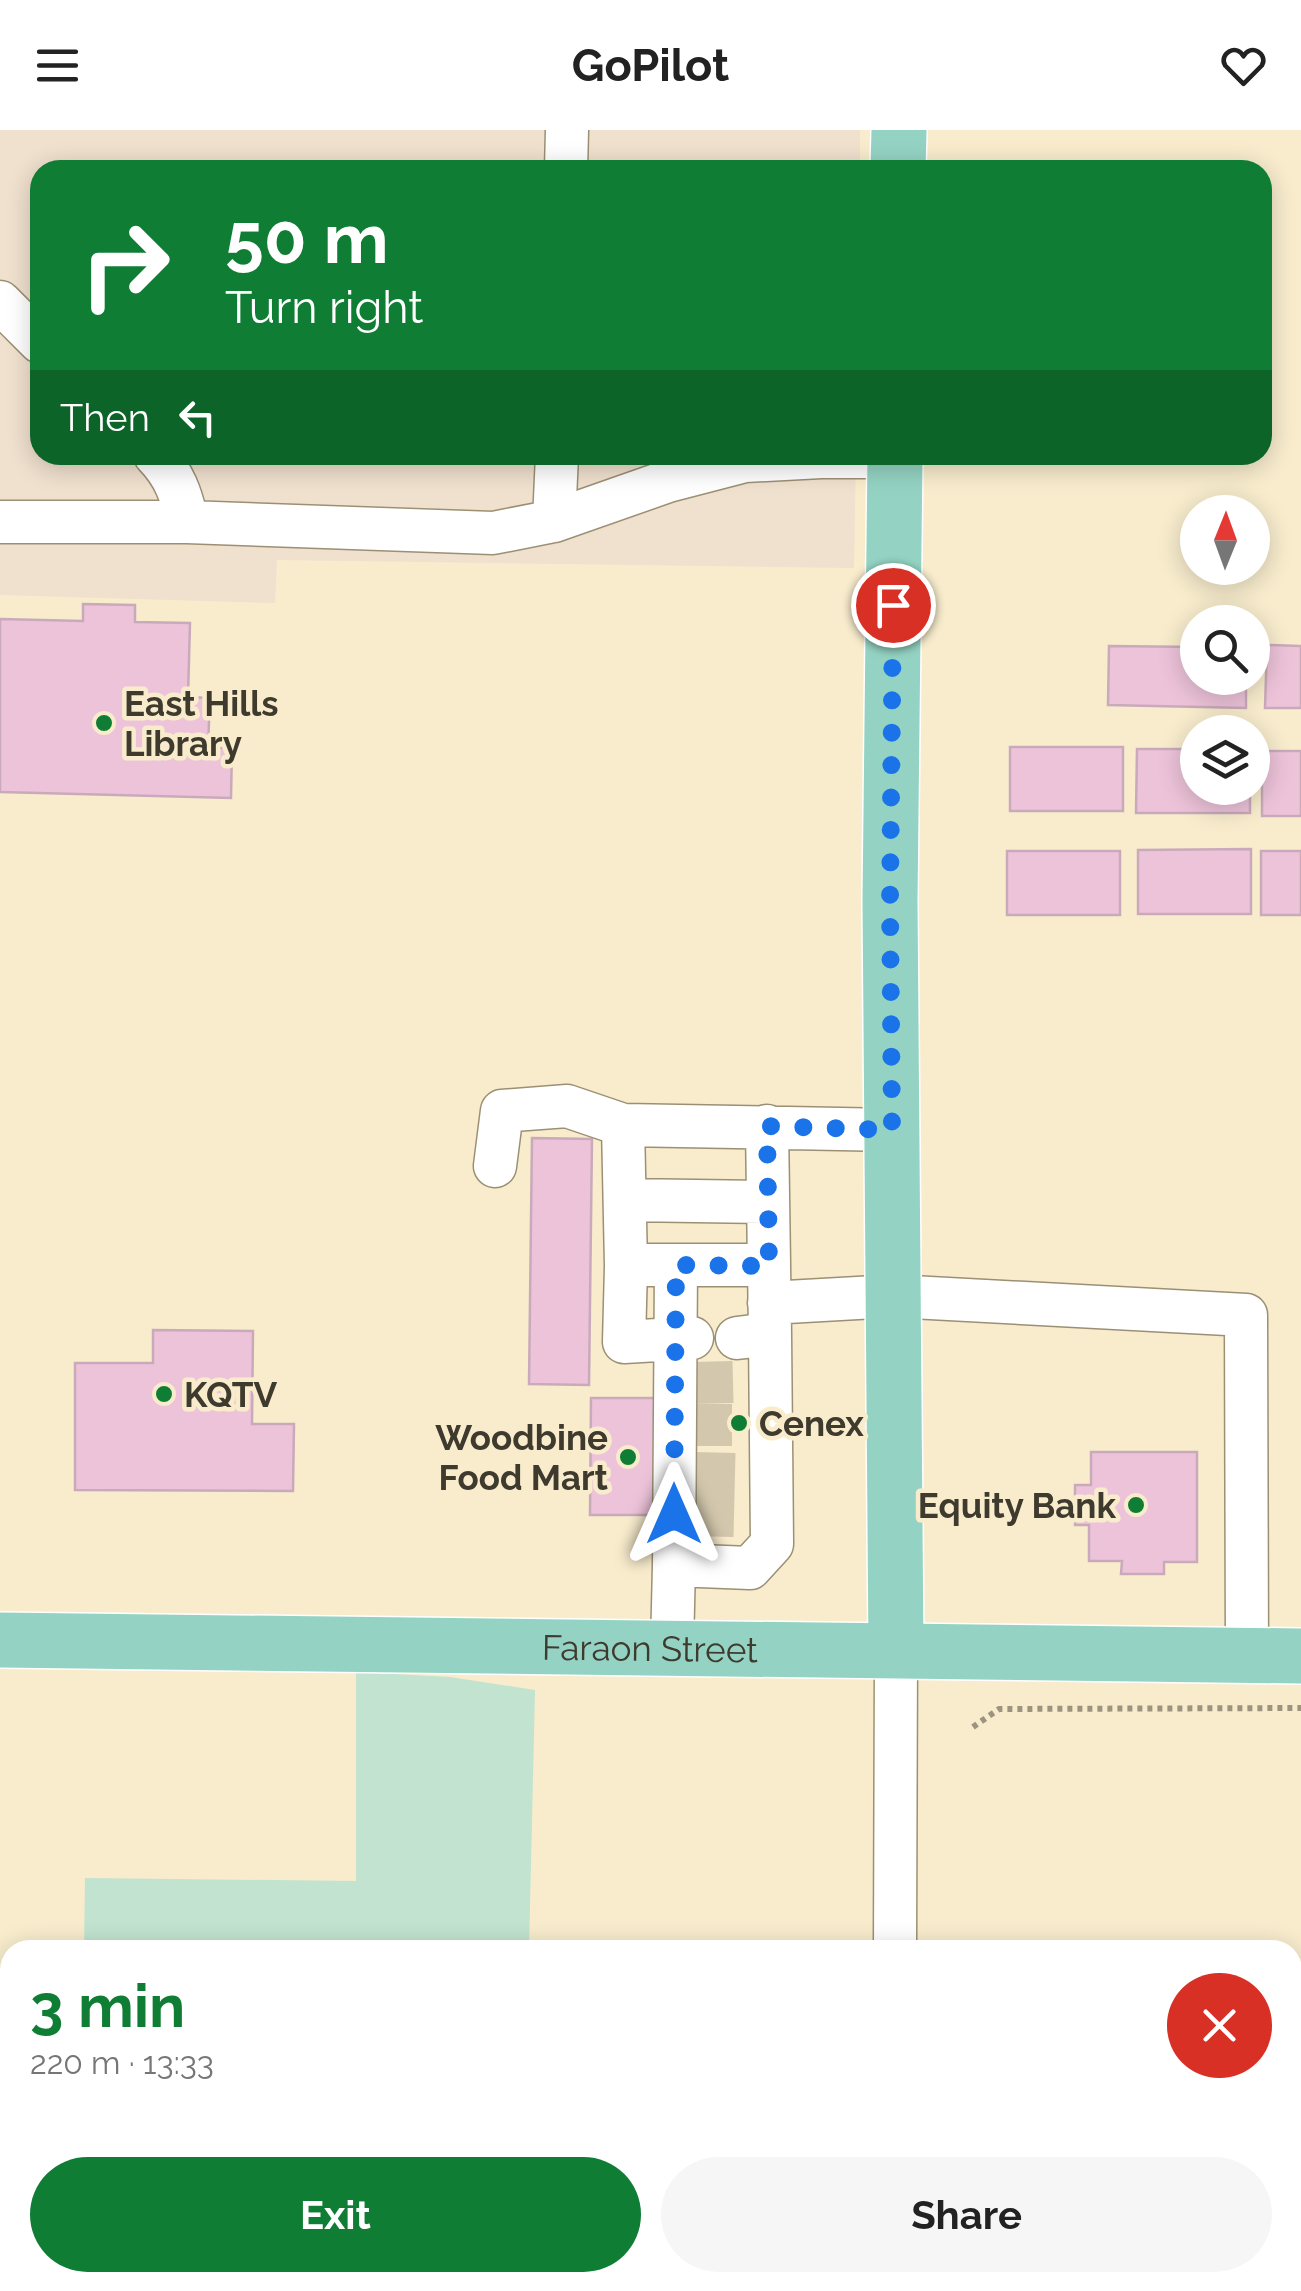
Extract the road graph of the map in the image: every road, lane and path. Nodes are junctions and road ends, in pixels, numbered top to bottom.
1 (567, 130) edge
2 (899, 130) edge
3 (566, 160) edge
4 (898, 160) edge
5 (0, 302) edge
6 (30, 332) edge
7 (165, 465) edge
8 (557, 465) edge
9 (730, 465) edge
10 (895, 465) edge
11 (0, 522) edge
12 (187, 522) junction
13 (554, 522) junction
14 (623, 1125) junction
15 (767, 1126) junction
16 (892, 1130) junction
17 (495, 1166) dead end
18 (626, 1200) junction
19 (768, 1202) junction
20 (676, 1265) junction
21 (626, 1266) junction
22 (893, 1296) junction
23 (761, 1310) junction
24 (683, 1339) junction
25 (718, 1404) junction
26 (719, 1494) junction
27 (674, 1564) junction
28 (0, 1640) edge
29 (672, 1647) junction
30 (896, 1650) junction
31 (1246, 1655) junction
32 (1301, 1656) edge
33 (1301, 1708) edge
34 (973, 1727) dead end
35 (895, 1940) edge

1 - 3 street
2 - 4 main road
5 - 6 street
7 - 12 street
8 - 13 street
9 - 13 street
10 - 16 main road
11 - 12 street
12 - 13 street
14 - 15 street
14 - 17 street
14 - 18 street
15 - 16 street
15 - 19 street
16 - 22 main road
18 - 19 street
18 - 21 street
19 - 23 street
20 - 21 street
20 - 23 street
20 - 24 street
21 - 24 street
22 - 23 street
22 - 30 main road
22 - 31 street
23 - 25 street
24 - 25 street
25 - 26 street
25 - 26 street
26 - 27 street
26 - 27 street
27 - 29 street
28 - 29 main road, Faraon Street
29 - 30 main road, Faraon Street
30 - 31 main road, Faraon Street
30 - 35 street
31 - 32 main road, Faraon Street
33 - 34 path

